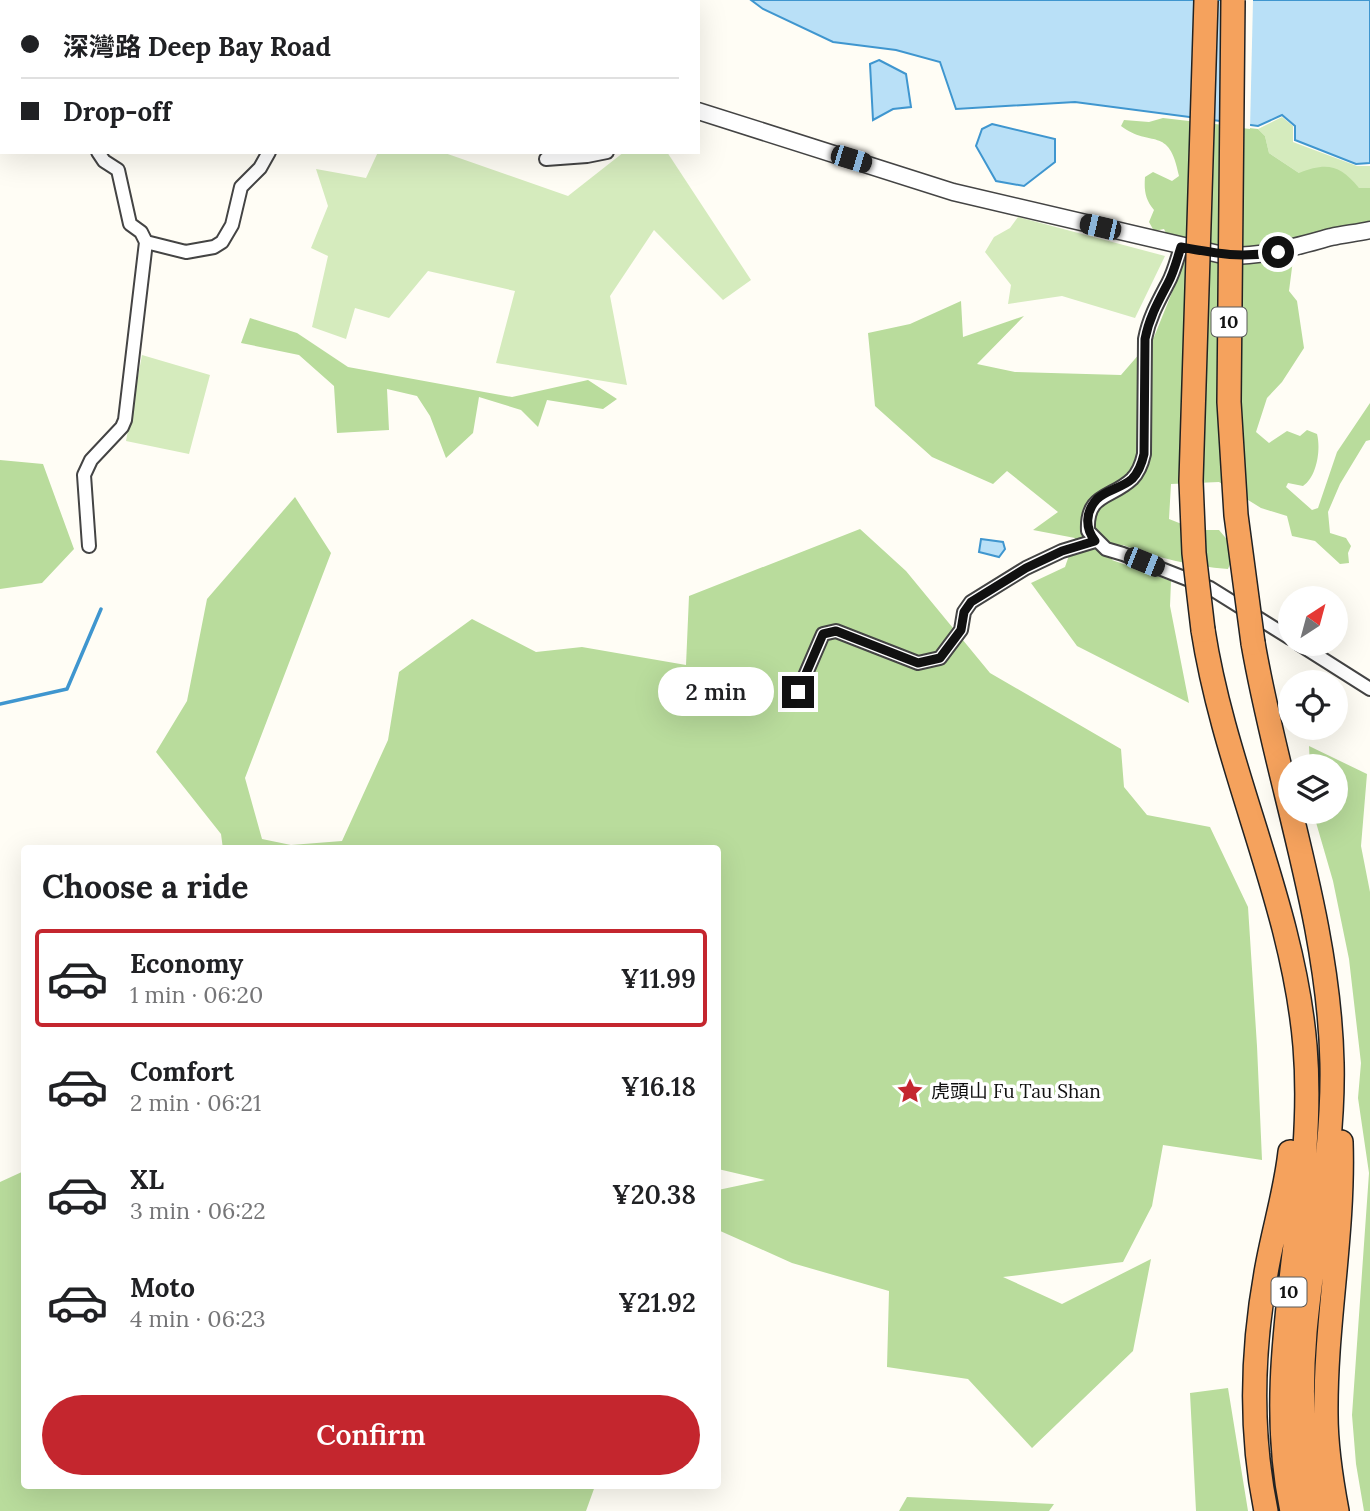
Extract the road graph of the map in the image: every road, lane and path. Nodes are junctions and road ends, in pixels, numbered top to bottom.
1 (1206, 0) edge
2 (1233, 0) edge
3 (700, 112) edge
4 (99, 154) edge
5 (268, 154) edge
6 (597, 154) edge
7 (546, 159) dead end
8 (1370, 230) edge
9 (146, 242) junction
10 (1181, 247) junction
11 (1095, 541) junction
12 (89, 546) dead end
13 (1278, 630) edge
14 (1318, 656) edge
15 (1370, 689) edge
16 (798, 692) dead end
17 (1306, 1073) junction
18 (1332, 1073) junction
19 (1266, 1511) edge
20 (1292, 1511) edge
21 (1314, 1511) edge
22 (1337, 1511) edge

1 - 17 highway, 10, bridge
2 - 18 highway, 10, bridge
3 - 10 street
4 - 9 street
5 - 9 street
6 - 7 street
8 - 10 street
9 - 12 street
10 - 11 street
11 - 13 street
11 - 16 street
14 - 15 street
17 - 19 highway
17 - 20 highway, 10
18 - 21 highway, 10
18 - 22 highway

